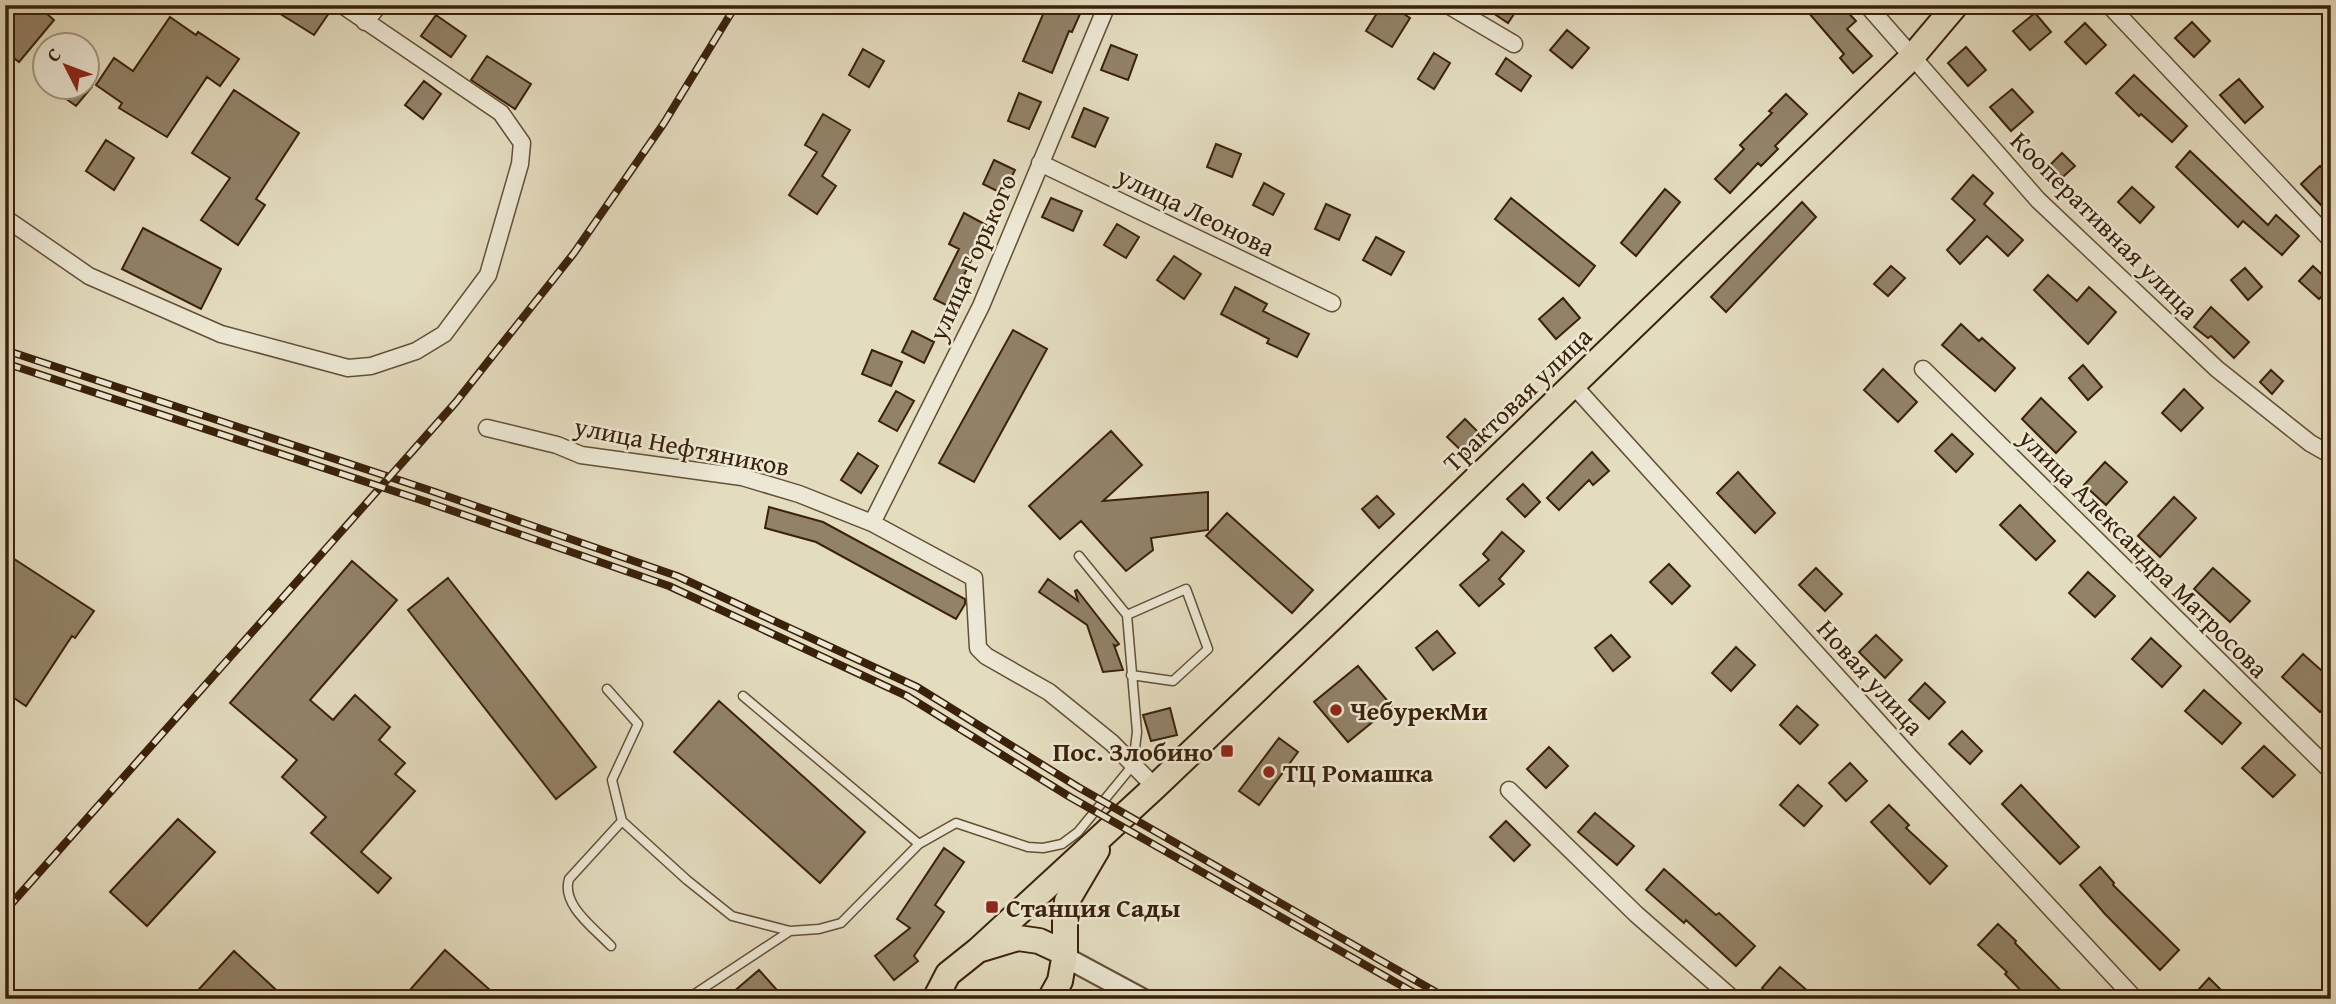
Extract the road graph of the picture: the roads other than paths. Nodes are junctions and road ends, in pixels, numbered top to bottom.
1 (342, 5) edge
2 (379, 5) edge
3 (1107, 5) edge
4 (1448, 5) edge
5 (1867, 5) edge
6 (1956, 5) edge
7 (2109, 5) edge
8 (365, 22) junction
9 (1514, 44) dead end
10 (1912, 57) junction
11 (1040, 163) junction
12 (5, 218) edge
13 (2331, 240) edge
14 (1332, 303) dead end
15 (1923, 369) dead end
16 (1574, 386) junction
17 (487, 428) dead end
18 (2331, 454) edge
19 (872, 523) junction
20 (1079, 556) dead end
21 (1127, 615) junction
22 (1131, 675) junction
23 (607, 689) dead end
24 (743, 696) dead end
25 (1133, 765) junction
26 (2331, 771) edge
27 (1155, 787) junction
28 (1509, 790) dead end
29 (622, 821) junction
30 (1110, 828) junction
31 (919, 844) junction
32 (790, 931) junction
33 (611, 946) dead end
34 (978, 950) junction
35 (1065, 955) junction
36 (948, 974) junction
37 (687, 999) edge
38 (919, 999) edge
39 (935, 999) edge
40 (1050, 999) edge
41 (1143, 999) edge
42 (1733, 999) edge
43 (2135, 999) edge

1 - 8 street
2 - 8 street
3 - 11 street, улица Горького
4 - 9 street
5 - 10 street, Кооперативная улица
6 - 10 highway, Трактовая улица
7 - 13 street
8 - 12 street
10 - 16 highway, Трактовая улица
10 - 18 street, Кооперативная улица
11 - 14 street, улица Леонова
11 - 19 street, улица Горького
15 - 26 street, улица Александра Матросова
16 - 27 highway, Трактовая улица
16 - 43 street, Новая улица
17 - 19 street, улица Нефтяников
19 - 25 street, улица Нефтяников
20 - 21 lane
21 - 22 lane
21 - 22 lane
22 - 25 lane
23 - 29 lane
24 - 31 lane
25 - 27 street, улица Нефтяников
25 - 31 lane
27 - 30 highway, Трактовая улица
28 - 42 street
29 - 32 lane
29 - 33 lane
30 - 34 highway, Трактовая улица
30 - 35 highway
31 - 32 lane
32 - 37 lane
34 - 35 highway
34 - 36 highway, Трактовая улица
35 - 40 highway
35 - 41 street
36 - 38 highway, Трактовая улица
36 - 39 highway

